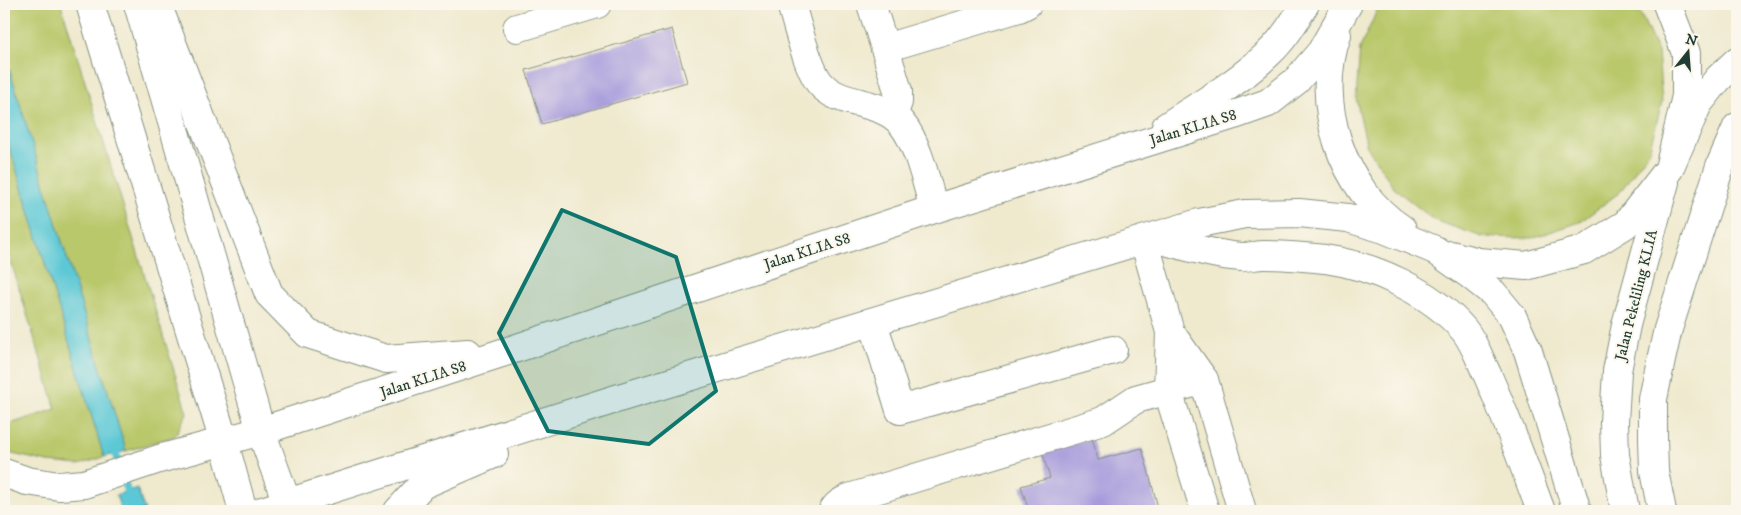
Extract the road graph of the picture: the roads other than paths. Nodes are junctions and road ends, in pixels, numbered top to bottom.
1 (90, 4) edge
2 (138, 4) edge
3 (157, 4) edge
4 (597, 4) edge
5 (791, 4) edge
6 (871, 4) edge
7 (1027, 4) edge
8 (1306, 4) edge
9 (1348, 4) edge
10 (1667, 4) edge
11 (517, 28) dead end
12 (886, 48) junction
13 (1737, 61) edge
14 (893, 115) junction
15 (1737, 127) edge
16 (1142, 143) junction
17 (1669, 169) junction
18 (934, 209) junction
19 (1148, 239) junction
20 (1435, 250) junction
21 (872, 322) junction
22 (1170, 332) junction
23 (511, 350) junction
24 (1113, 350) dead end
25 (1204, 380) junction
26 (1168, 391) junction
27 (619, 398) junction
28 (261, 431) junction
29 (224, 442) junction
30 (4, 473) edge
31 (288, 507) edge
32 (243, 511) edge
33 (262, 511) edge
34 (398, 511) edge
35 (833, 511) edge
36 (1205, 511) edge
37 (1242, 511) edge
38 (1541, 511) edge
39 (1577, 511) edge
40 (1625, 511) edge
41 (1662, 511) edge

1 - 29 street
2 - 28 street
3 - 23 street
4 - 11 street
5 - 14 street
6 - 12 street
7 - 12 street
8 - 16 street
9 - 16 street, Jalan KLIA S8
9 - 20 street, Jalan Pekeliling KLIA
10 - 17 street, Jalan Pekeliling KLIA
12 - 14 street
13 - 17 street, Jalan Pekeliling KLIA
14 - 18 street
15 - 41 street
16 - 18 street, Jalan KLIA S8
17 - 20 street, Jalan Pekeliling KLIA
17 - 40 street, Jalan Pekeliling KLIA
18 - 23 street, Jalan KLIA S8
19 - 20 street
19 - 21 street
19 - 22 street
19 - 38 street
20 - 39 street, Jalan Pekeliling KLIA
21 - 24 street
21 - 27 street
22 - 25 street
22 - 26 street
23 - 28 street, Jalan KLIA S8
25 - 26 street
25 - 37 street
26 - 35 street
26 - 36 street
27 - 31 street
27 - 34 street
28 - 29 street, Jalan KLIA S8
28 - 31 street
29 - 30 street, Jalan KLIA S8
29 - 32 street
31 - 33 street

